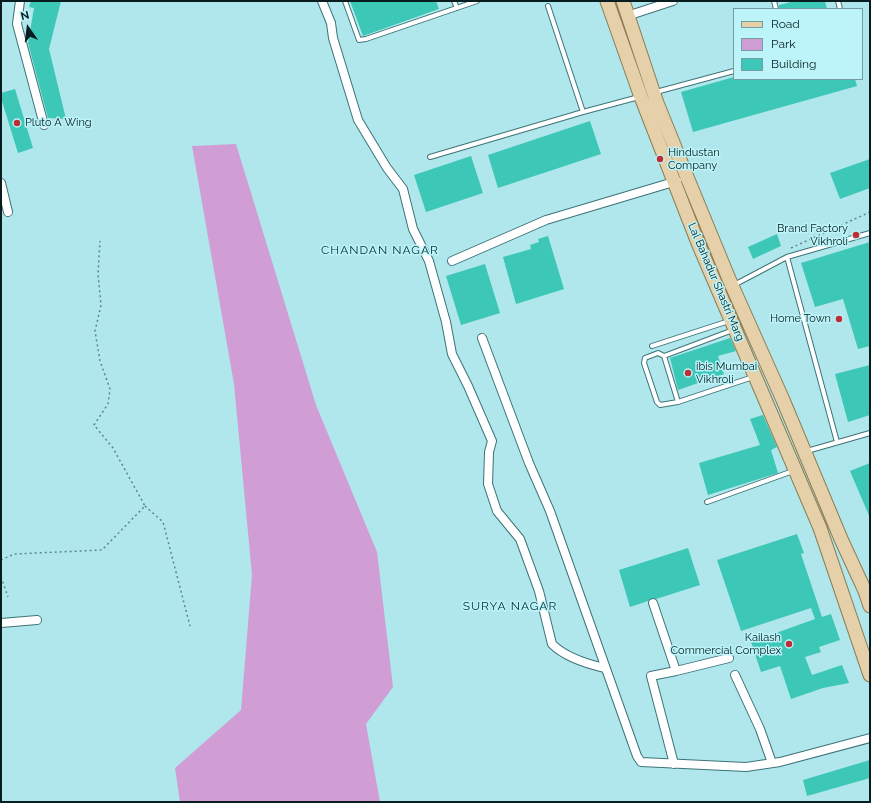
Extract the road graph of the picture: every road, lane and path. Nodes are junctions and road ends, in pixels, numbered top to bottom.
1 (20, 1) edge
2 (322, 1) edge
3 (345, 1) edge
4 (454, 1) edge
5 (477, 1) edge
6 (607, 1) edge
7 (623, 1) edge
8 (673, 1) edge
9 (548, 6) dead end
10 (457, 8) junction
11 (627, 16) junction
12 (733, 71) edge
13 (654, 93) junction
14 (641, 97) junction
15 (583, 112) junction
16 (44, 125) dead end
17 (430, 157) dead end
18 (681, 179) junction
19 (1, 183) edge
20 (8, 212) dead end
21 (870, 212) edge
22 (870, 233) edge
23 (100, 241) dead end
24 (785, 251) dead end
25 (787, 257) junction
26 (452, 261) dead end
27 (732, 286) junction
28 (736, 330) junction
29 (754, 335) junction
30 (482, 338) dead end
31 (652, 346) dead end
32 (664, 356) junction
33 (755, 376) junction
34 (678, 402) junction
35 (870, 433) edge
36 (837, 442) junction
37 (804, 452) junction
38 (795, 470) junction
39 (707, 502) dead end
40 (145, 506) junction
41 (1, 560) edge
42 (858, 574) junction
43 (1, 577) edge
44 (838, 580) junction
45 (868, 590) edge
46 (8, 597) dead end
47 (653, 602) dead end
48 (870, 606) edge
49 (37, 620) dead end
50 (1, 623) edge
51 (190, 626) dead end
52 (728, 658) dead end
53 (605, 668) junction
54 (676, 672) junction
55 (735, 675) dead end
56 (870, 675) edge
57 (870, 738) edge
58 (674, 764) junction
59 (772, 764) junction

1 - 16 street
2 - 53 street
3 - 10 lane
4 - 10 lane
5 - 10 lane
6 - 14 main road, Lal Bahadur Shastri Marg
7 - 11 main road, Lal Bahadur Shastri Marg
8 - 11 street
9 - 15 lane
11 - 13 main road, Lal Bahadur Shastri Marg
12 - 13 lane
13 - 14 lane
13 - 18 main road, Lal Bahadur Shastri Marg
14 - 15 lane
14 - 18 main road, Lal Bahadur Shastri Marg
15 - 17 lane
18 - 26 street
18 - 27 main road, Lal Bahadur Shastri Marg
18 - 28 main road, Lal Bahadur Shastri Marg
19 - 20 street
21 - 24 path
22 - 25 lane
23 - 40 path
25 - 27 lane
25 - 36 lane
27 - 29 main road, Lal Bahadur Shastri Marg
28 - 29 main road
28 - 31 lane
28 - 32 lane
28 - 33 main road, Lal Bahadur Shastri Marg
29 - 37 main road, Lal Bahadur Shastri Marg
30 - 53 street
32 - 34 lane
32 - 34 lane
33 - 34 lane
33 - 38 main road, Lal Bahadur Shastri Marg
35 - 36 lane
36 - 37 lane
37 - 42 main road, Lal Bahadur Shastri Marg
38 - 39 lane
38 - 44 main road, Lal Bahadur Shastri Marg
40 - 41 path
40 - 51 path
42 - 44 main road
42 - 45 main road, Lal Bahadur Shastri Marg
43 - 46 path
44 - 56 main road, Lal Bahadur Shastri Marg
45 - 48 main road, Lal Bahadur Shastri Marg
47 - 54 street
49 - 50 street
52 - 54 street
53 - 58 street
54 - 58 street
55 - 59 street
57 - 59 street
58 - 59 street

